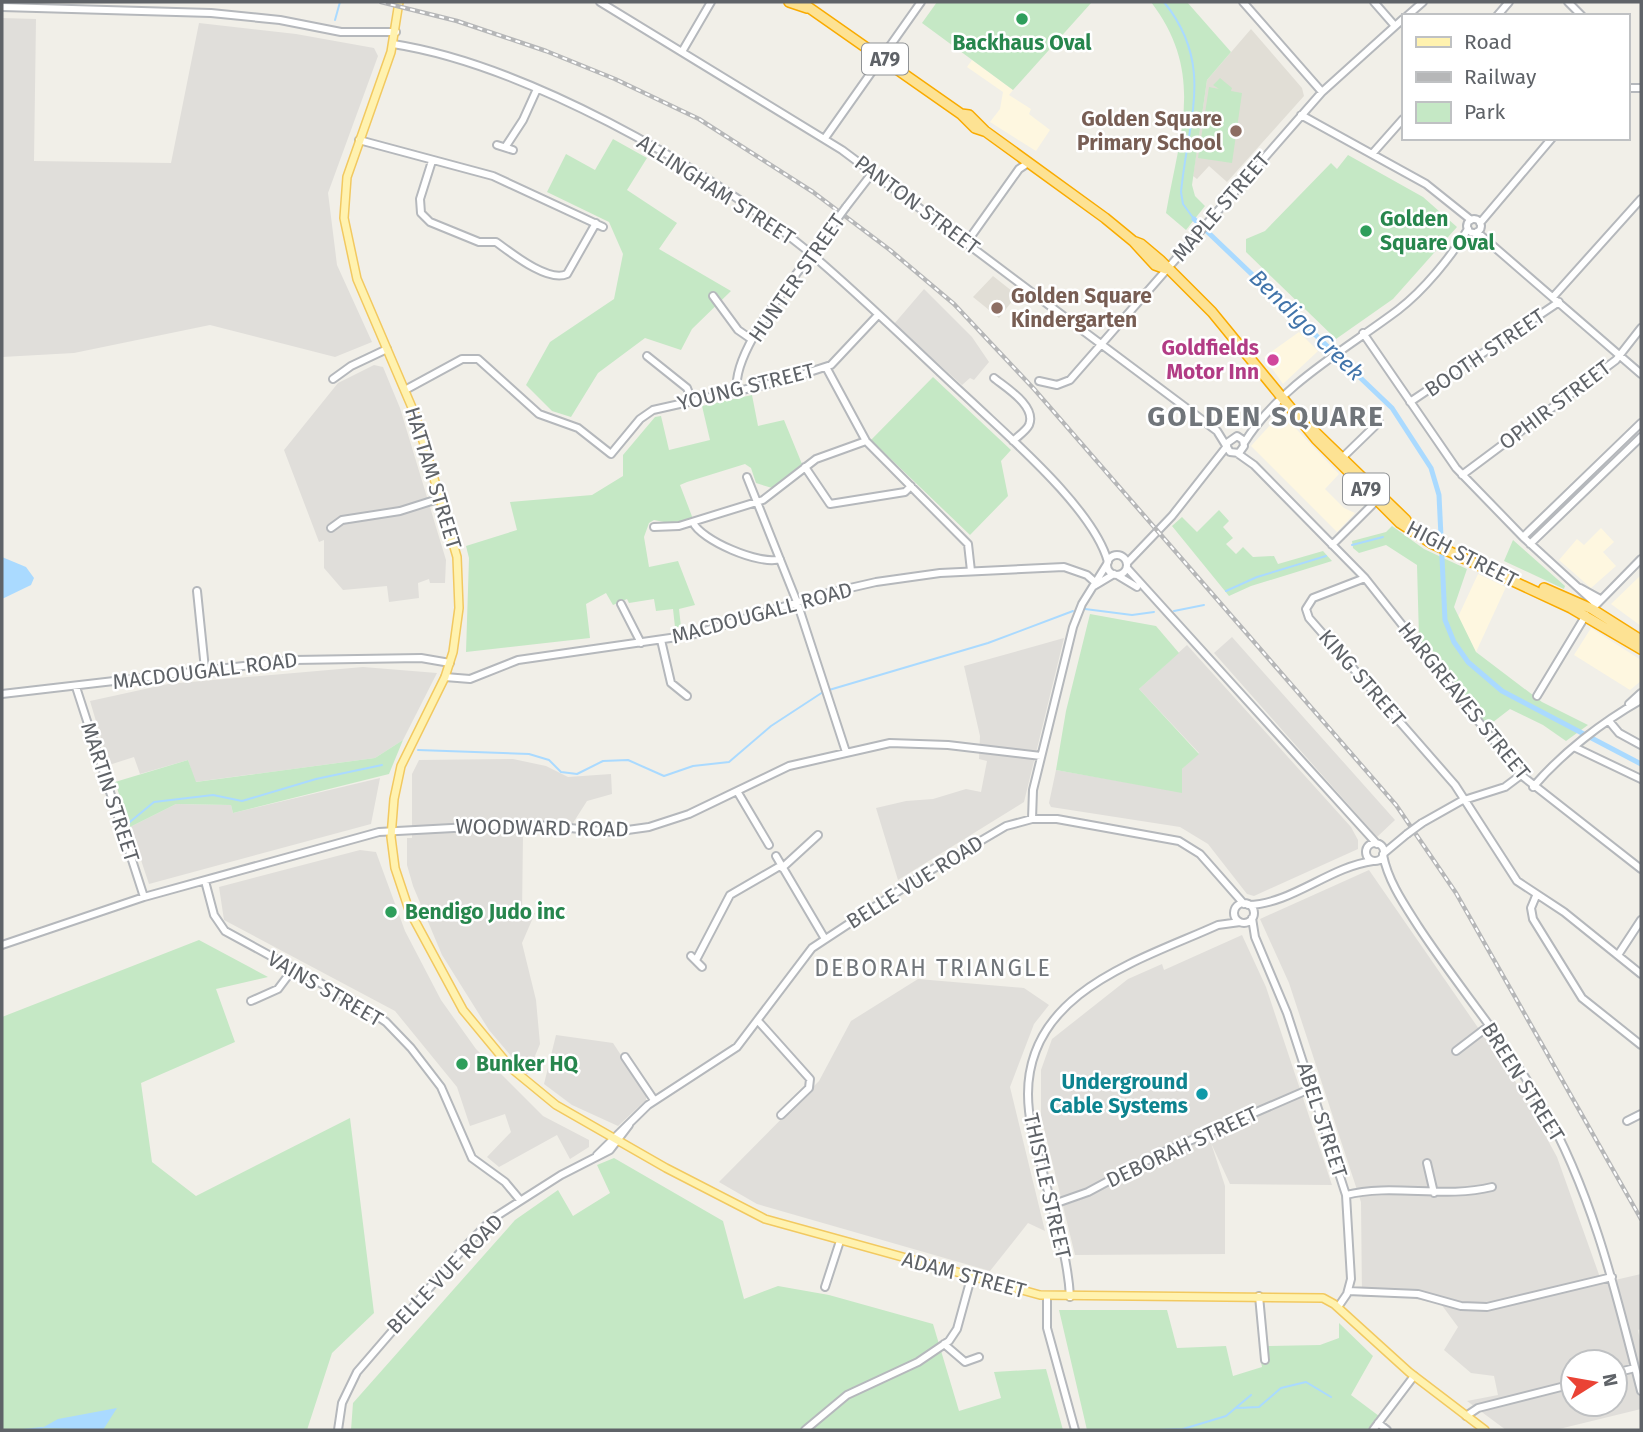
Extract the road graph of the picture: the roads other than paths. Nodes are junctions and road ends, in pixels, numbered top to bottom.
1 (399, 2) edge
2 (600, 2) edge
3 (711, 2) edge
4 (789, 2) edge
5 (921, 2) edge
6 (1243, 2) edge
7 (1374, 2) edge
8 (1423, 2) edge
9 (804, 5) edge
10 (2, 7) edge
11 (1409, 14) edge
12 (1402, 20) edge
13 (1395, 26) junction
14 (396, 33) junction
15 (393, 44) junction
16 (683, 50) junction
17 (883, 58) junction
18 (537, 89) junction
19 (1322, 92) junction
20 (1301, 115) junction
21 (1402, 120) edge
22 (825, 138) junction
23 (359, 140) junction
24 (1550, 140) edge
25 (497, 145) dead end
26 (506, 146) junction
27 (513, 150) dead end
28 (1372, 154) junction
29 (432, 160) junction
30 (1028, 163) junction
31 (873, 172) junction
32 (1641, 199) edge
33 (1474, 226) junction
34 (967, 242) junction
35 (813, 255) junction
36 (1166, 269) junction
37 (713, 296) dead end
38 (1556, 300) junction
39 (877, 315) junction
40 (1641, 328) edge
41 (1363, 333) junction
42 (751, 339) junction
43 (1101, 344) junction
44 (387, 349) junction
45 (647, 356) dead end
46 (1619, 357) junction
47 (826, 367) junction
48 (1641, 374) edge
49 (994, 378) dead end
50 (333, 379) dead end
51 (1039, 381) dead end
52 (405, 390) junction
53 (737, 390) junction
54 (1282, 399) junction
55 (692, 401) junction
56 (1410, 402) junction
57 (1379, 422) dead end
58 (1641, 423) edge
59 (1308, 426) junction
60 (1254, 427) junction
61 (1217, 431) junction
62 (1236, 436) junction
63 (1641, 436) edge
64 (866, 441) junction
65 (1013, 441) junction
66 (1244, 444) junction
67 (1227, 445) junction
68 (1235, 453) junction
69 (1343, 457) junction
70 (1217, 461) junction
71 (1254, 465) junction
72 (806, 467) junction
73 (1462, 475) junction
74 (747, 477) dead end
75 (911, 486) junction
76 (441, 498) junction
77 (1379, 498) junction
78 (756, 502) junction
79 (693, 522) junction
80 (654, 527) dead end
81 (331, 528) dead end
82 (1523, 537) junction
83 (1101, 542) junction
84 (1144, 542) junction
85 (1530, 544) junction
86 (1332, 545) junction
87 (1447, 547) junction
88 (1117, 555) junction
89 (780, 559) junction
90 (1641, 559) edge
91 (1107, 563) junction
92 (1127, 566) junction
93 (971, 571) junction
94 (1115, 574) junction
95 (1365, 578) junction
96 (1096, 584) junction
97 (1577, 588) junction
98 (197, 591) dead end
99 (1148, 594) junction
100 (1571, 600) junction
101 (797, 602) junction
102 (621, 604) dead end
103 (1593, 607) junction
104 (1641, 639) edge
105 (661, 640) junction
106 (641, 643) junction
107 (1641, 649) edge
108 (450, 663) junction
109 (205, 669) junction
110 (445, 677) junction
111 (76, 687) junction
112 (1641, 693) edge
113 (2, 694) edge
114 (1537, 695) dead end
115 (687, 696) dead end
116 (1641, 700) edge
117 (1620, 712) junction
118 (1609, 720) junction
119 (1641, 745) edge
120 (1576, 747) junction
121 (846, 752) junction
122 (1041, 756) junction
123 (1521, 775) junction
124 (1641, 779) edge
125 (1533, 787) junction
126 (737, 791) junction
127 (1464, 800) junction
128 (1032, 819) junction
129 (391, 830) junction
130 (1362, 831) junction
131 (818, 835) dead end
132 (1395, 841) junction
133 (1377, 844) junction
134 (769, 845) dead end
135 (1366, 850) junction
136 (1383, 855) junction
137 (776, 856) dead end
138 (1373, 861) junction
139 (1352, 865) junction
140 (781, 867) junction
141 (1641, 869) edge
142 (1388, 874) junction
143 (205, 880) junction
144 (1226, 882) junction
145 (1536, 896) junction
146 (144, 897) junction
147 (1273, 901) junction
148 (1246, 904) junction
149 (1236, 909) junction
150 (1253, 917) junction
151 (1641, 920) edge
152 (1241, 922) junction
153 (1218, 925) junction
154 (1255, 937) junction
155 (825, 939) junction
156 (2, 945) edge
157 (1618, 955) junction
158 (702, 967) dead end
159 (293, 969) junction
160 (1641, 974) edge
161 (251, 1001) dead end
162 (759, 1022) junction
163 (1490, 1026) junction
164 (1641, 1045) edge
165 (1456, 1051) dead end
166 (625, 1056) dead end
167 (1312, 1087) junction
168 (654, 1100) junction
169 (1641, 1114) edge
170 (781, 1115) dead end
171 (1627, 1121) dead end
172 (616, 1140) junction
173 (1427, 1163) dead end
174 (1492, 1187) dead end
175 (1434, 1193) junction
176 (1346, 1195) junction
177 (520, 1200) junction
178 (1051, 1205) junction
179 (840, 1241) junction
180 (1612, 1277) junction
181 (971, 1278) junction
182 (825, 1287) dead end
183 (1348, 1291) junction
184 (1047, 1296) junction
185 (1259, 1296) junction
186 (1070, 1297) junction
187 (1338, 1307) junction
188 (944, 1345) junction
189 (979, 1357) dead end
190 (1265, 1360) dead end
191 (1635, 1368) junction
192 (1629, 1370) edge
193 (1414, 1376) junction
194 (1559, 1388) edge
195 (1641, 1391) edge
196 (1466, 1416) junction
197 (1378, 1423) junction
198 (338, 1430) edge
199 (805, 1430) edge
200 (1076, 1430) edge
201 (1373, 1430) edge
202 (1387, 1430) edge
203 (1486, 1430) edge

1 - 14 main road, HATTAM STREET
2 - 16 street, PANTON STREET
3 - 16 street
4 - 9 highway, HIGH STREET / A79
5 - 17 street
6 - 19 street
7 - 13 street
8 - 11 street, MAPLE STREET
9 - 17 highway, HIGH STREET / A79
10 - 14 street
12 - 13 street, MAPLE STREET
13 - 19 street, MAPLE STREET
14 - 15 main road, HATTAM STREET
15 - 18 street, ALLINGHAM STREET
15 - 23 main road, HATTAM STREET
16 - 22 street, PANTON STREET
17 - 22 street
17 - 30 highway, HIGH STREET / A79
18 - 26 street
18 - 35 street, ALLINGHAM STREET
19 - 20 street, MAPLE STREET
20 - 28 street
20 - 36 street, MAPLE STREET
21 - 28 street
22 - 31 street, PANTON STREET
23 - 29 street
23 - 44 main road, HATTAM STREET
24 - 33 street
25 - 26 street
26 - 27 street
28 - 33 street
29 - 29 street
30 - 34 street
30 - 36 highway, HIGH STREET / A79
31 - 34 street, PANTON STREET
31 - 35 street, HUNTER STREET, bridge
32 - 38 street, BOOTH STREET
33 - 38 street
33 - 41 street
34 - 43 street, PANTON STREET
35 - 39 street, ALLINGHAM STREET
35 - 42 street, HUNTER STREET
36 - 43 street, MAPLE STREET
36 - 54 highway, HIGH STREET / A79
37 - 42 street
38 - 46 street
38 - 56 street, BOOTH STREET
39 - 47 street, YOUNG STREET
39 - 65 street, ALLINGHAM STREET
40 - 46 street, OPHIR STREET
41 - 54 street
41 - 56 street
42 - 53 street, HUNTER STREET
43 - 51 street, MAPLE STREET
43 - 61 street, PANTON STREET
44 - 50 street
44 - 52 main road, HATTAM STREET
45 - 55 street
46 - 48 street
46 - 73 street, OPHIR STREET
47 - 53 street, YOUNG STREET
47 - 64 street
49 - 65 street
52 - 55 street, YOUNG STREET
52 - 76 main road, HATTAM STREET
53 - 55 street, YOUNG STREET
54 - 59 highway, HIGH STREET / A79
54 - 60 street
56 - 73 street
57 - 69 street
58 - 82 street
59 - 69 highway, HIGH STREET / A79
59 - 77 highway, HIGH STREET / A79
60 - 62 street
60 - 66 street
61 - 62 street, PANTON STREET
61 - 67 street, PANTON STREET
62 - 66 street
62 - 67 street
63 - 85 street
64 - 72 street
64 - 75 street
65 - 83 street, ALLINGHAM STREET
66 - 68 street
66 - 71 street
67 - 68 street, PANTON STREET
67 - 70 street
68 - 70 street
68 - 71 street
69 - 77 highway, HIGH STREET / A79
70 - 84 street
71 - 86 street
72 - 75 street
72 - 78 street
73 - 82 street
74 - 78 street
75 - 93 street
76 - 81 street
76 - 108 main road, HATTAM STREET
77 - 86 street
77 - 87 highway, HIGH STREET / A79
78 - 79 street
78 - 89 street
79 - 80 street
79 - 89 street
82 - 85 street
83 - 88 street, ALLINGHAM STREET
83 - 91 street, ALLINGHAM STREET
84 - 88 street
84 - 92 street
85 - 97 street
86 - 95 street, HARGREAVES STREET
87 - 100 highway, HIGH STREET / A79
87 - 103 highway, HIGH STREET / A79
88 - 91 street
88 - 92 street, ALLINGHAM STREET
89 - 101 street
90 - 103 street
91 - 94 street, ALLINGHAM STREET
91 - 96 street
92 - 94 street
92 - 99 street
93 - 96 street, MACDOUGALL ROAD
93 - 101 street, MACDOUGALL ROAD
94 - 96 street
94 - 99 street
95 - 123 street, HARGREAVES STREET
95 - 127 street, KING STREET
96 - 122 street
97 - 100 street
97 - 103 street
98 - 109 street
99 - 130 street
100 - 103 highway, HIGH STREET / A79
101 - 105 street, MACDOUGALL ROAD
101 - 121 street
102 - 106 street
103 - 104 highway, HIGH STREET / A79
103 - 107 highway, HIGH STREET / A79
103 - 114 street
105 - 106 street, MACDOUGALL ROAD
105 - 115 street
106 - 110 street, MACDOUGALL ROAD
108 - 109 street, MACDOUGALL ROAD
108 - 110 main road, HATTAM STREET
109 - 111 street, MACDOUGALL ROAD
110 - 129 main road, HATTAM STREET
111 - 113 street, MACDOUGALL ROAD
111 - 146 street, MARTIN STREET
112 - 117 street
116 - 117 street
117 - 118 street
118 - 119 street
118 - 120 street
120 - 124 street
120 - 125 street
121 - 122 street, WOODWARD ROAD
121 - 126 street, WOODWARD ROAD
122 - 128 street
123 - 125 street, HARGREAVES STREET
123 - 127 street
125 - 141 street, HARGREAVES STREET
126 - 129 street, WOODWARD ROAD
126 - 134 street
127 - 132 street, bridge
127 - 145 street
128 - 144 street
128 - 155 street, BELLE VUE ROAD
129 - 143 street, WOODWARD ROAD
129 - 172 main road, HATTAM STREET
130 - 133 street
130 - 135 street
131 - 140 street
132 - 133 street
132 - 136 street
133 - 135 street
133 - 136 street, BREEN STREET
135 - 138 street, BREEN STREET
135 - 139 street
136 - 138 street
136 - 142 street, BREEN STREET
137 - 140 street
138 - 139 street
138 - 142 street, BREEN STREET
139 - 147 street
140 - 155 street
140 - 158 street
142 - 163 street, BREEN STREET
143 - 146 street, WOODWARD ROAD
143 - 159 street, VAINS STREET
144 - 148 street
144 - 149 street
145 - 157 street
145 - 164 street
146 - 156 street, WOODWARD ROAD
147 - 148 street
147 - 150 street
148 - 149 street, THISTLE STREET
148 - 150 street
149 - 152 street
149 - 153 street, THISTLE STREET
150 - 152 street, THISTLE STREET
150 - 154 street, ABEL STREET
151 - 157 street
152 - 153 street, THISTLE STREET
152 - 154 street, ABEL STREET
153 - 178 street, THISTLE STREET
154 - 167 street, ABEL STREET
155 - 162 street, BELLE VUE ROAD
157 - 160 street
159 - 161 street
159 - 177 street, VAINS STREET
162 - 168 street, BELLE VUE ROAD
162 - 170 street
163 - 165 street
163 - 180 street, BREEN STREET
166 - 168 street
167 - 176 street, ABEL STREET
167 - 178 street, DEBORAH STREET
168 - 172 street, BELLE VUE ROAD
169 - 171 street
172 - 177 street, BELLE VUE ROAD
172 - 179 main road, ADAM STREET
173 - 175 street
174 - 175 street
175 - 176 street
176 - 183 street, ABEL STREET
177 - 198 street, BELLE VUE ROAD
178 - 186 street, THISTLE STREET
179 - 181 main road, ADAM STREET
179 - 182 street
180 - 183 street
180 - 191 street, BREEN STREET
181 - 184 main road, ADAM STREET
181 - 188 street
183 - 187 street, ABEL STREET
184 - 186 main road, ADAM STREET
184 - 200 street
185 - 186 main road, ADAM STREET
185 - 187 main road, ADAM STREET
185 - 190 street
187 - 193 main road
188 - 189 street
188 - 199 street
191 - 192 street
191 - 195 street, BREEN STREET
193 - 196 main road
193 - 197 street
194 - 196 street
196 - 203 main road
197 - 201 street
197 - 202 street

